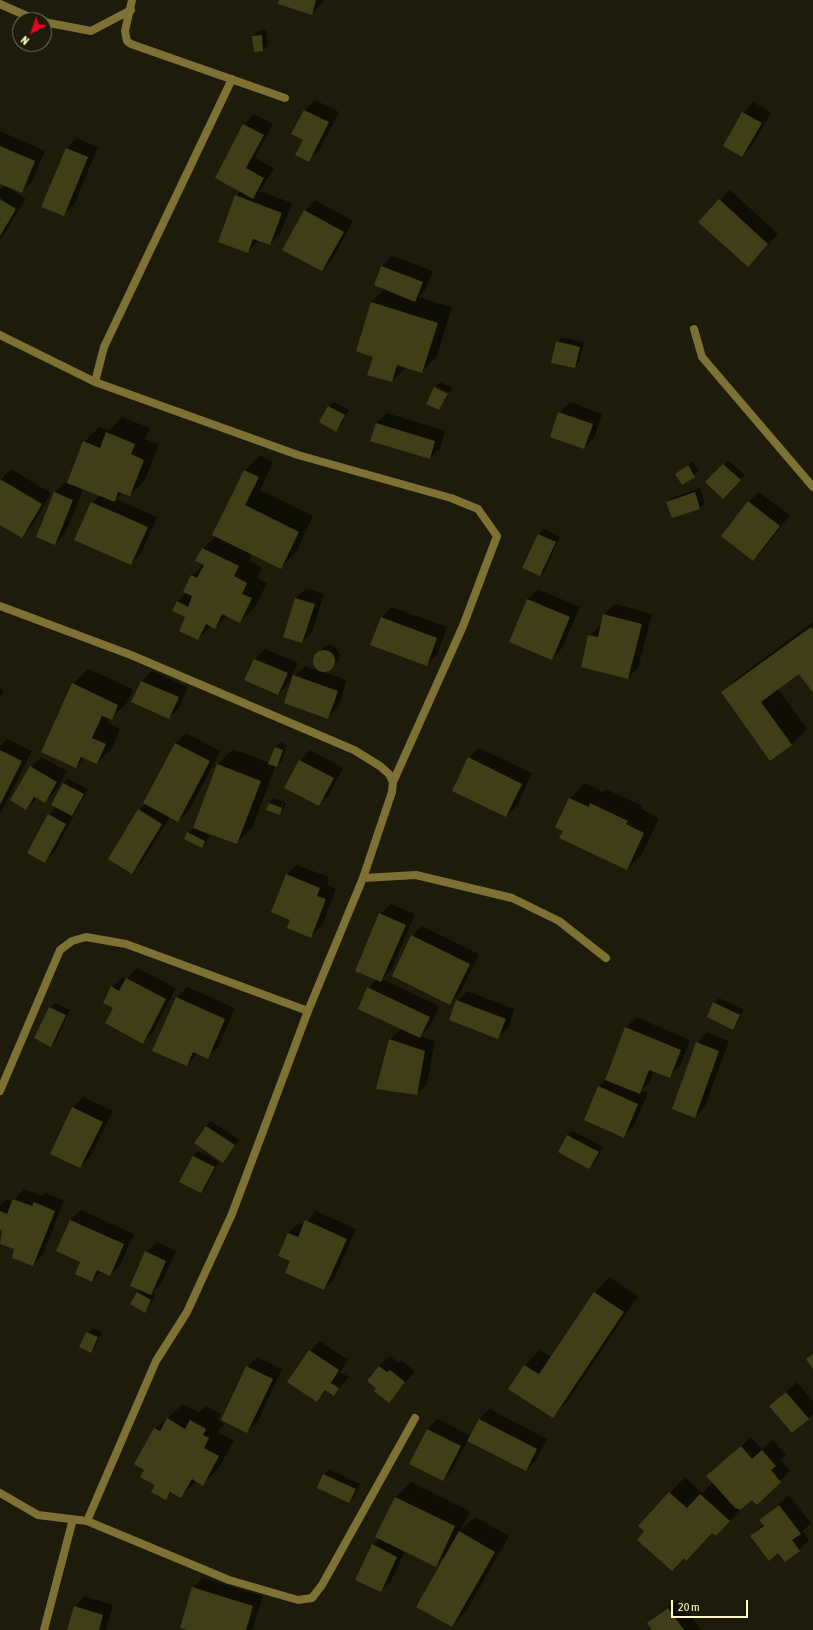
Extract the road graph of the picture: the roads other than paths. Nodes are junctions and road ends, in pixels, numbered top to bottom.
1 (132, 0) edge
2 (0, 4) edge
3 (131, 10) junction
4 (18, 12) edge
5 (52, 23) edge
6 (232, 79) junction
7 (285, 98) dead end
8 (694, 329) dead end
9 (0, 336) edge
10 (95, 382) junction
11 (813, 487) edge
12 (0, 606) edge
13 (393, 782) junction
14 (362, 878) junction
15 (606, 958) dead end
16 (308, 1011) junction
17 (0, 1091) edge
18 (415, 1418) dead end
19 (0, 1493) edge
20 (73, 1519) junction
21 (88, 1521) junction
22 (44, 1630) edge

1 - 3 street
2 - 4 street
3 - 5 street
3 - 6 street
6 - 7 street
6 - 10 street
8 - 11 street
9 - 10 street
10 - 13 street
12 - 13 street
13 - 14 street
14 - 15 street
14 - 16 street
16 - 17 street
16 - 21 street
18 - 21 street
19 - 20 street
20 - 21 street
20 - 22 street

